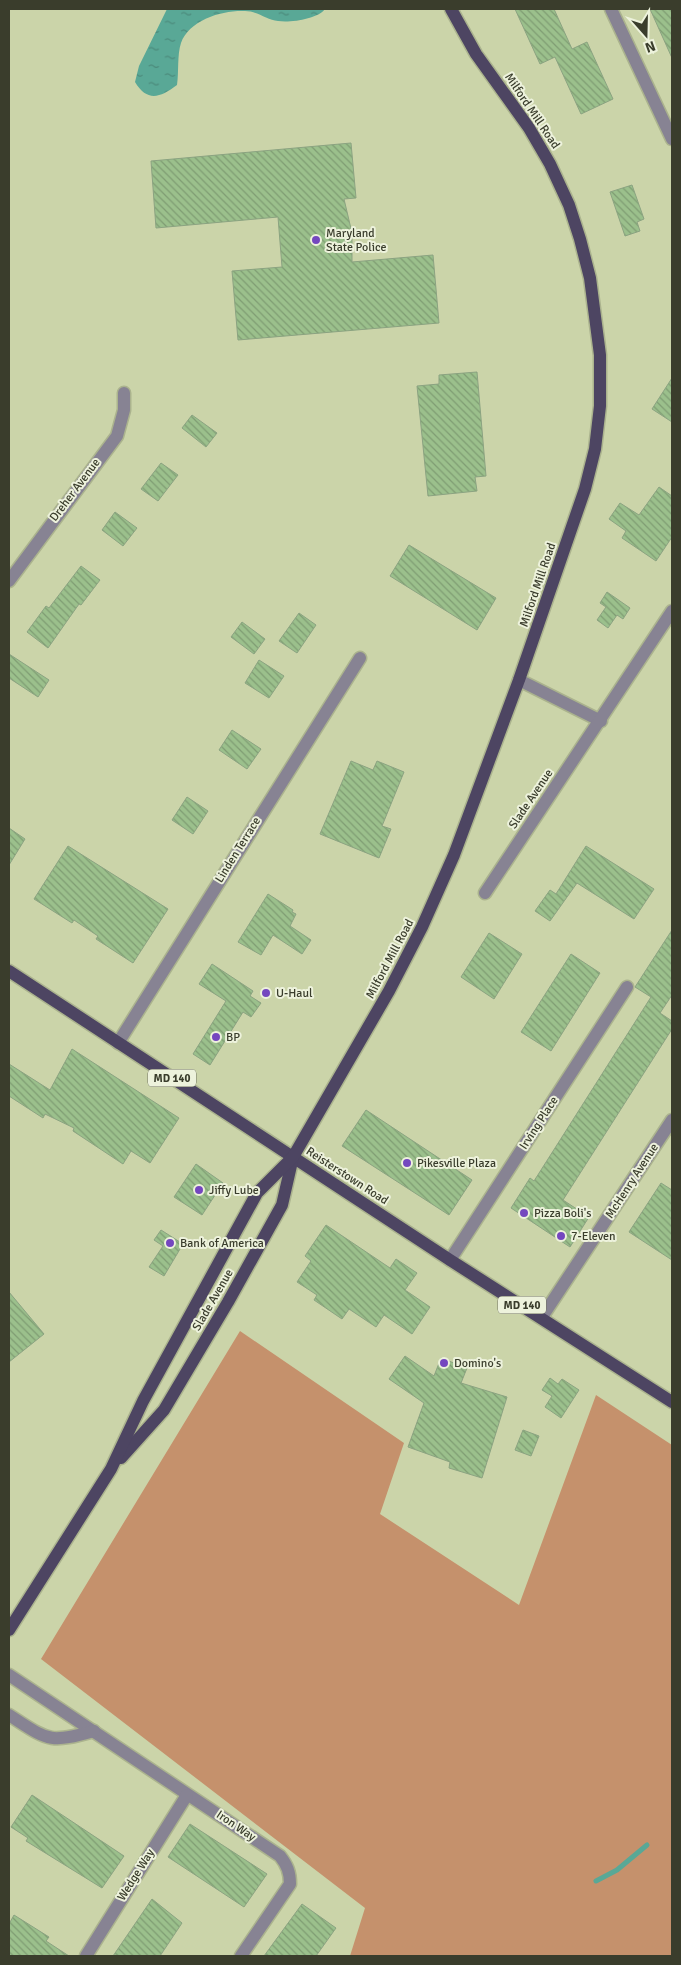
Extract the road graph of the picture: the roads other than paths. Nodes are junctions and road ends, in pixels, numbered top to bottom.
1 (451, 9) edge
2 (611, 9) edge
3 (672, 139) edge
4 (124, 393) dead end
5 (9, 581) edge
6 (672, 611) edge
7 (360, 658) dead end
8 (519, 680) junction
9 (600, 721) junction
10 (486, 893) dead end
11 (9, 971) edge
12 (627, 987) dead end
13 (118, 1043) junction
14 (672, 1120) edge
15 (293, 1157) junction
16 (450, 1260) junction
17 (542, 1317) junction
18 (672, 1402) edge
19 (111, 1469) junction
20 (9, 1630) edge
21 (9, 1675) edge
22 (9, 1715) edge
23 (94, 1731) junction
24 (187, 1795) junction
25 (86, 1956) edge
26 (241, 1956) edge

1 - 8 main road, Milford Mill Road
2 - 3 street
4 - 5 street, Dreher Avenue
6 - 9 street, Slade Avenue
7 - 13 street, Linden Terrace
8 - 9 street
8 - 15 main road, Milford Mill Road
9 - 10 street, Slade Avenue
11 - 13 main road, Reisterstown Road / MD 140
12 - 16 street, Irving Place
13 - 15 main road, Reisterstown Road / MD 140
14 - 17 street, McHenry Avenue
15 - 16 main road, Reisterstown Road / MD 140
15 - 19 main road, Slade Avenue
15 - 19 main road, Slade Avenue
16 - 17 main road, Reisterstown Road / MD 140
17 - 18 main road, Reisterstown Road / MD 140
19 - 20 main road, Slade Avenue
21 - 23 street, Iron Way
22 - 23 street
23 - 24 street, Iron Way
24 - 25 street, Wedge Way
24 - 26 street, Iron Way

